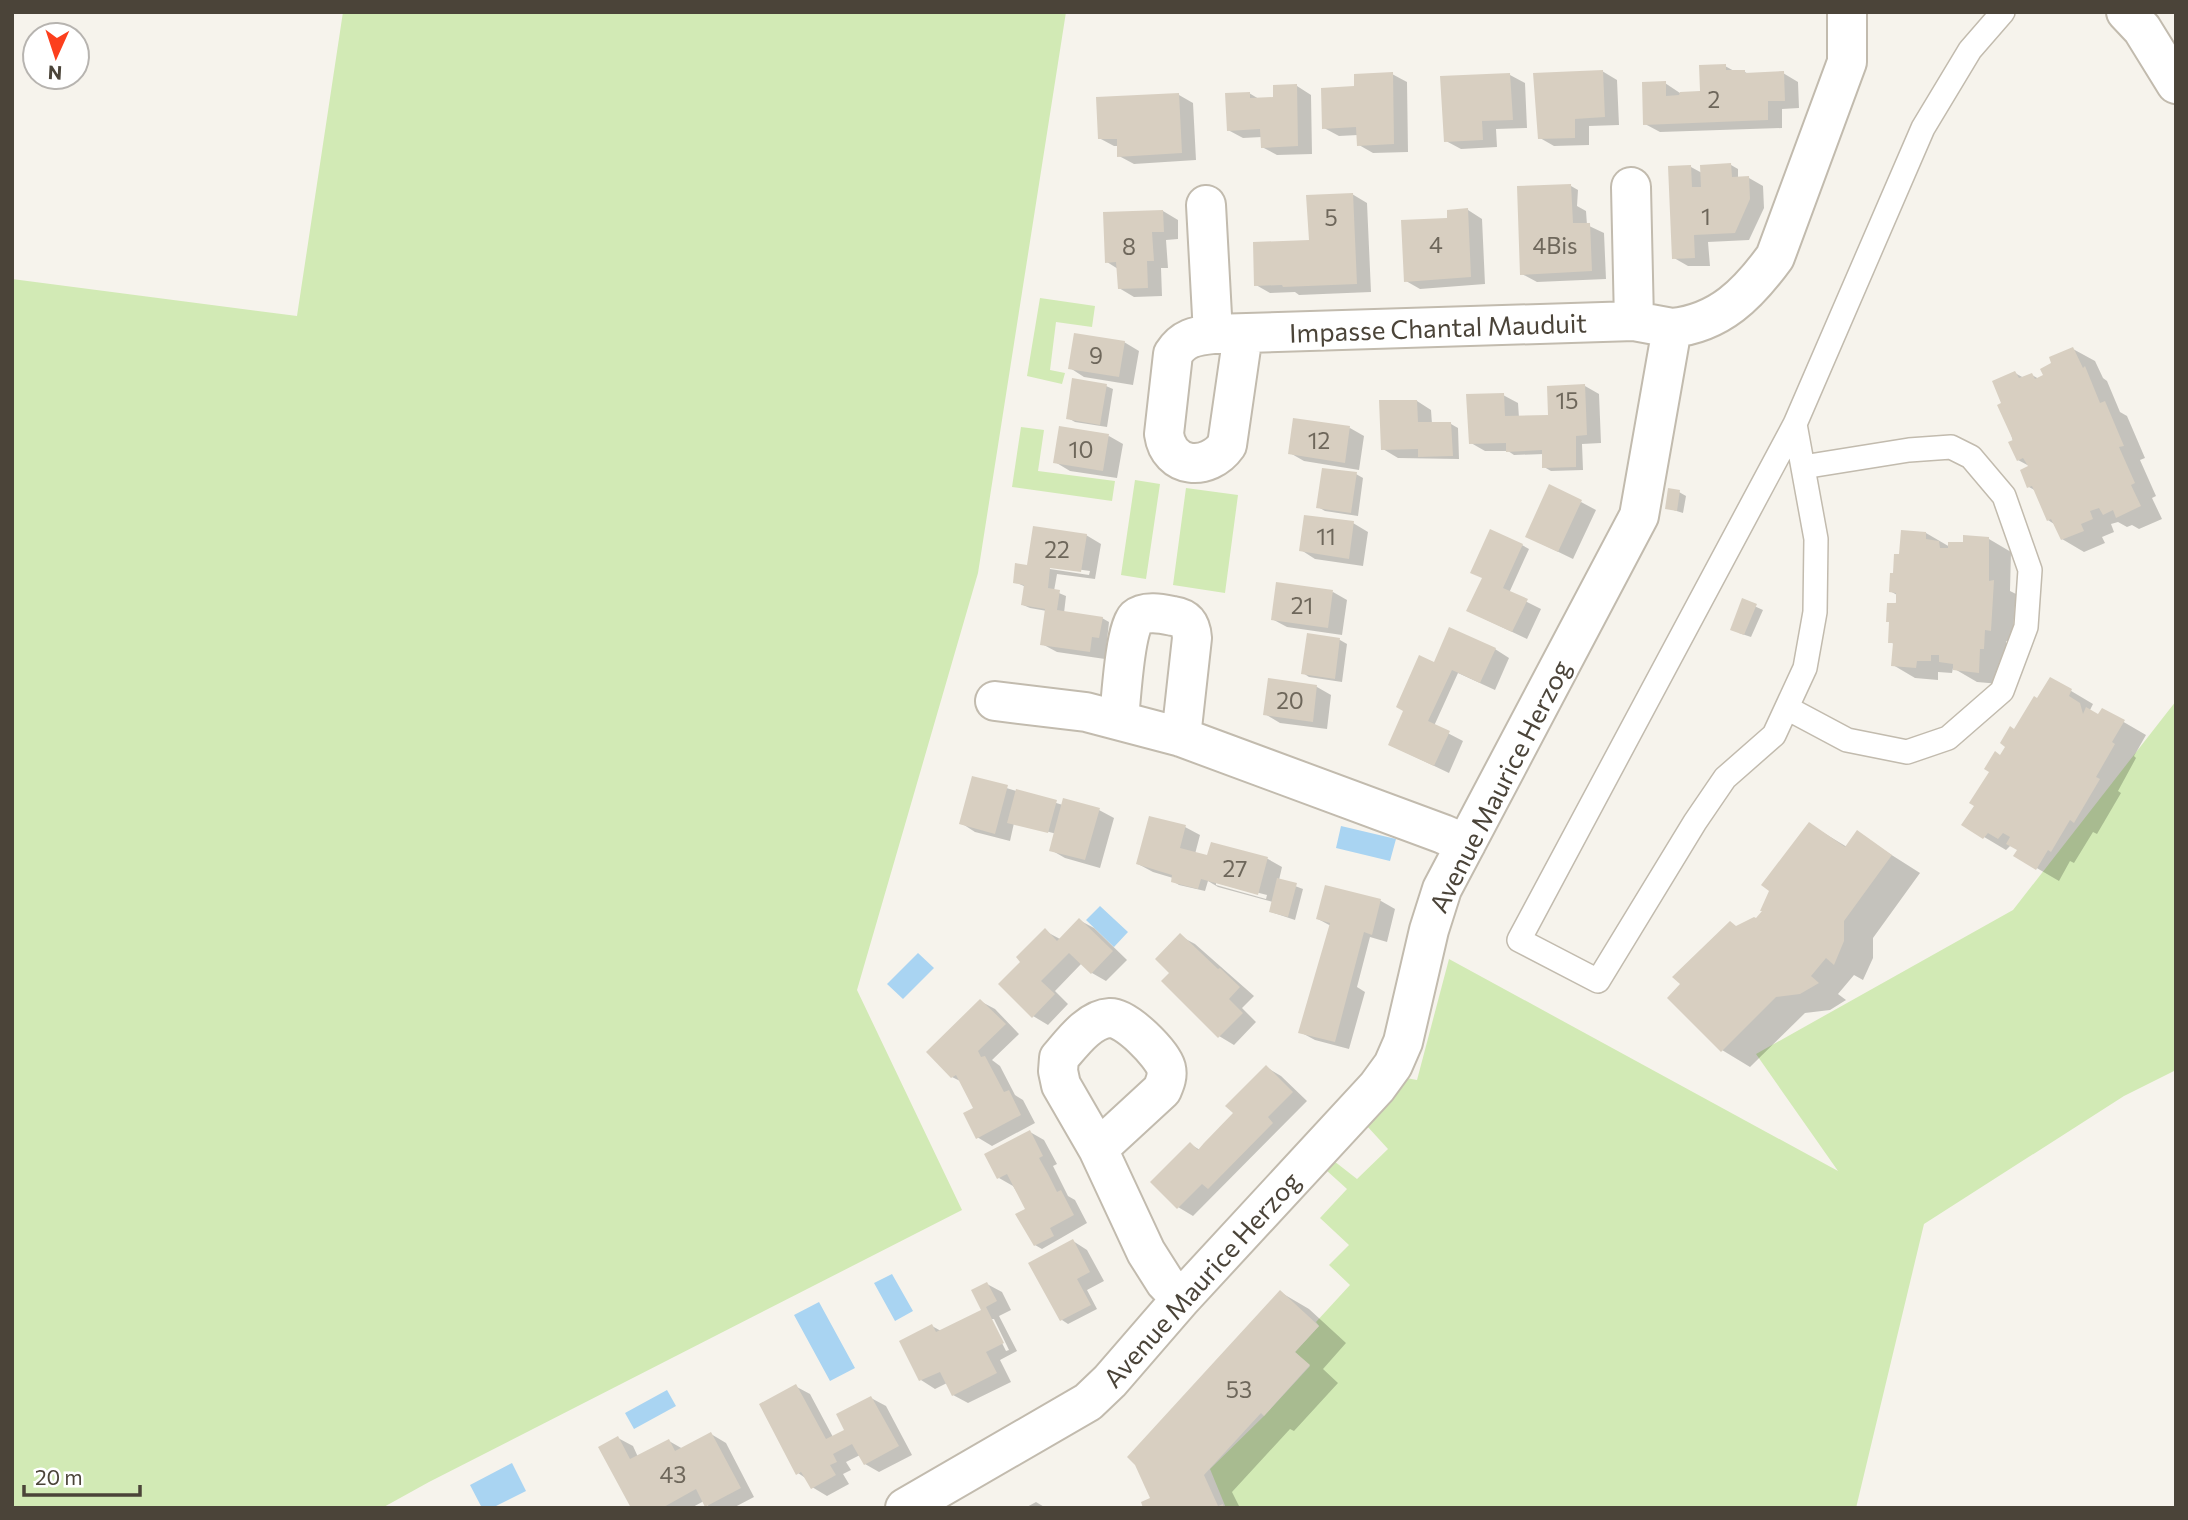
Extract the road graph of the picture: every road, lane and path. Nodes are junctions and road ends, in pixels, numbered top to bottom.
1 (1847, 12) edge
2 (2003, 12) edge
3 (2126, 12) edge
4 (2176, 84) edge
5 (1631, 187) dead end
6 (1206, 205) dead end
7 (1634, 321) junction
8 (1672, 328) junction
9 (1795, 424) junction
10 (1803, 467) junction
11 (995, 701) dead end
12 (1787, 708) junction
13 (1119, 719) junction
14 (1181, 737) junction
15 (1466, 844) junction
16 (1098, 1149) dead end
17 (1181, 1299) junction
18 (914, 1505) edge

1 - 8 street
2 - 9 lane
3 - 4 street
5 - 7 street
6 - 7 street, Impasse Chantal Mauduit
7 - 8 street, Impasse Chantal Mauduit
8 - 15 street, Avenue Maurice Herzog
9 - 10 lane
9 - 12 lane
10 - 12 lane
10 - 12 lane
11 - 13 street
13 - 14 street
13 - 14 street
14 - 15 street
15 - 17 street, Avenue Maurice Herzog
16 - 17 street
17 - 18 street, Avenue Maurice Herzog

